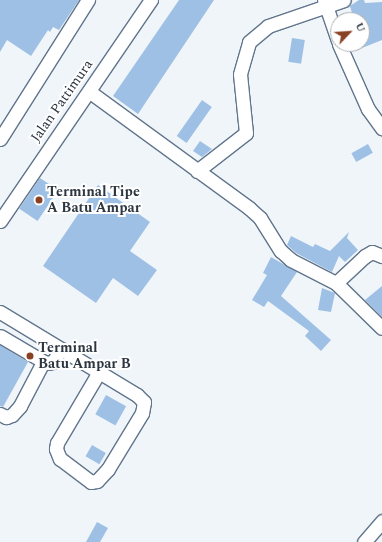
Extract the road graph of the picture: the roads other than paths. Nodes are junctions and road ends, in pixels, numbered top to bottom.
1 (88, 0) edge
2 (151, 0) edge
3 (344, 0) edge
4 (325, 3) edge
5 (330, 18) edge
6 (342, 52) edge
7 (90, 92) junction
8 (382, 128) edge
9 (0, 139) edge
10 (197, 171) junction
11 (0, 221) edge
12 (382, 256) edge
13 (336, 283) junction
14 (0, 312) edge
15 (382, 328) edge
16 (0, 336) edge
17 (61, 349) junction
18 (43, 362) junction
19 (99, 372) junction
20 (0, 414) edge
21 (382, 521) edge
22 (364, 542) edge

1 - 9 street
2 - 7 street, Jalan Pattimura
3 - 4 street
4 - 5 street
4 - 10 street
6 - 8 street
7 - 10 street
7 - 11 street, Jalan Pattimura
10 - 13 street
12 - 13 street
13 - 15 street
14 - 17 street
16 - 18 street
17 - 18 street
17 - 19 street
18 - 20 street
19 - 19 street
21 - 22 street

